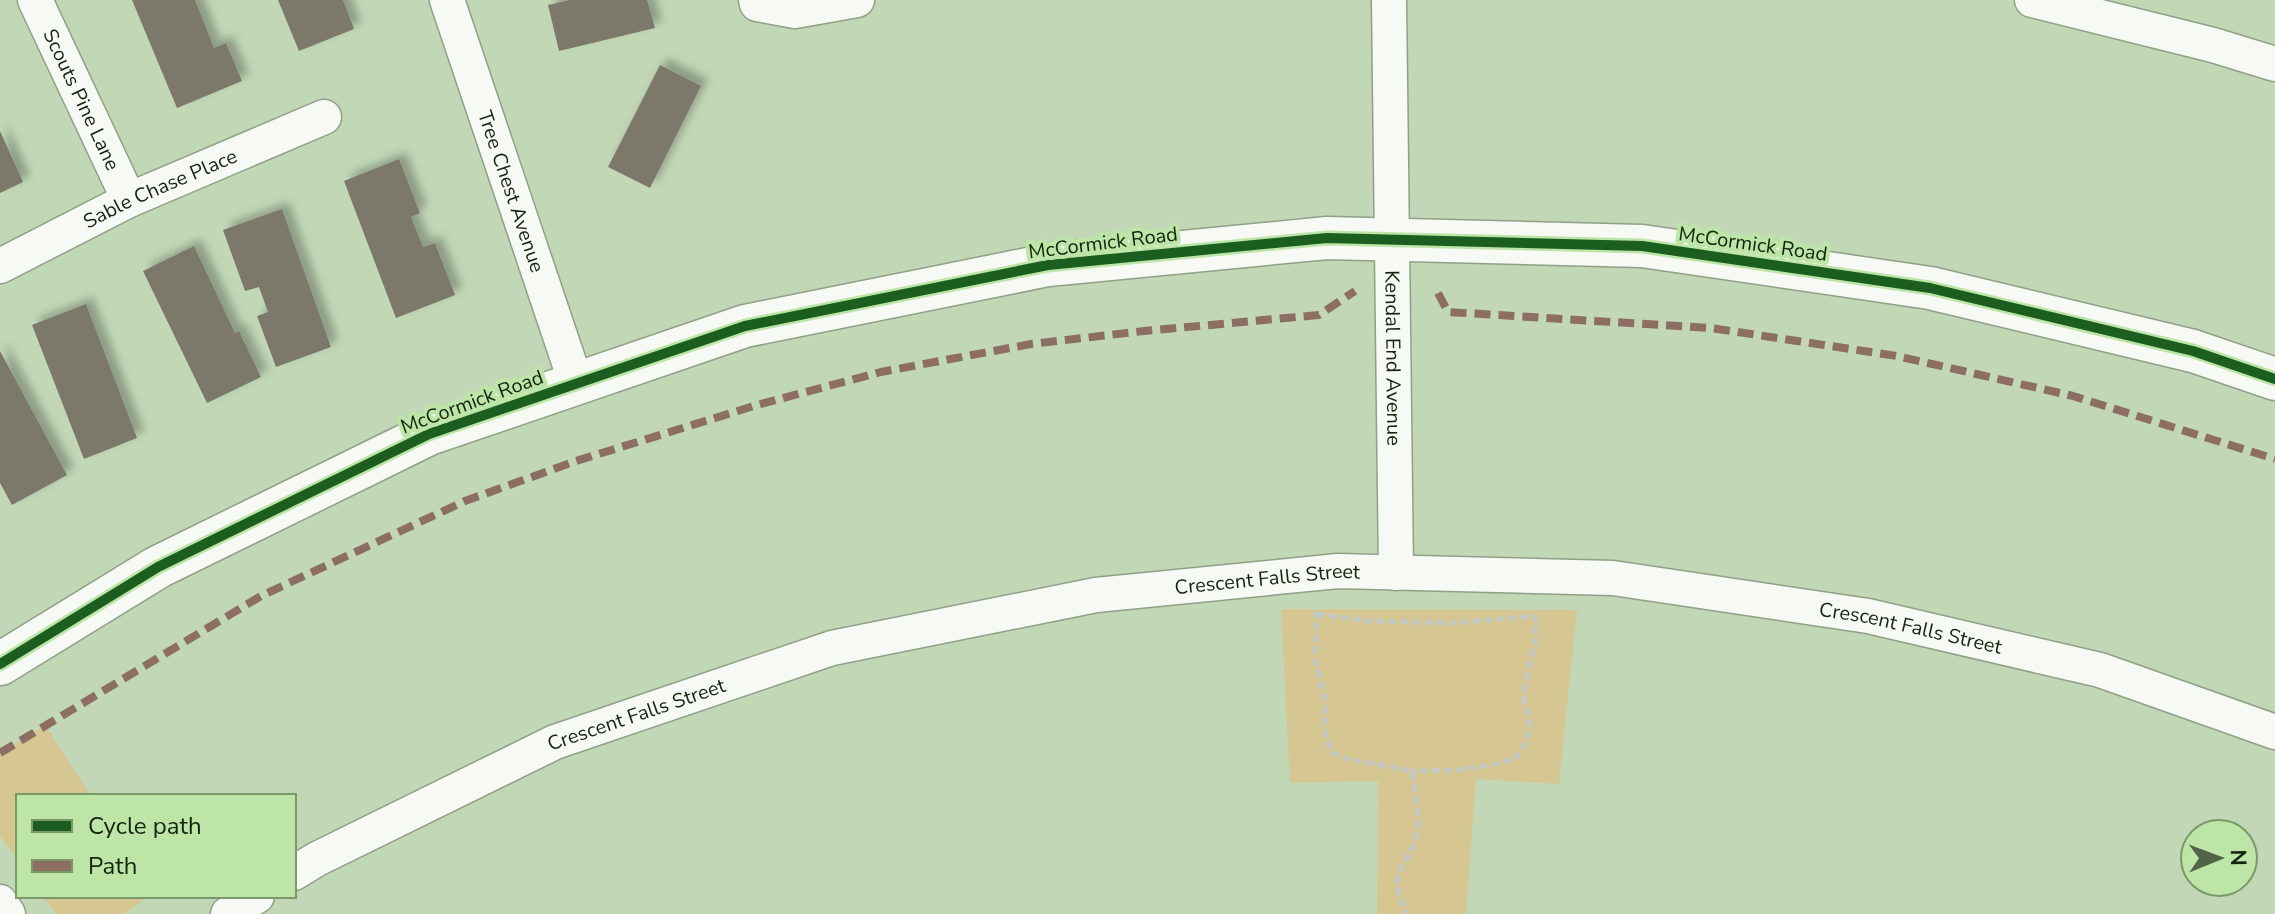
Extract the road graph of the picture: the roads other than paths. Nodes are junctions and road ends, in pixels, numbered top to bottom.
1 (35, 0) edge
2 (447, 0) edge
3 (857, 0) edge
4 (1389, 0) edge
5 (2032, 0) edge
6 (757, 2) edge
7 (2275, 64) edge
8 (324, 117) dead end
9 (129, 200) junction
10 (1393, 240) junction
11 (0, 266) edge
12 (2275, 379) edge
13 (576, 383) junction
14 (1396, 573) junction
15 (0, 664) edge
16 (2275, 732) edge
17 (296, 872) edge
18 (254, 898) edge
19 (0, 902) edge
20 (8, 914) edge
21 (228, 914) edge

1 - 9 street, Scouts Pine Lane
2 - 13 street, Tree Chest Avenue
3 - 6 street
4 - 10 street, Kendal End Avenue
5 - 7 street
8 - 9 street, Sable Chase Place
9 - 11 street, Sable Chase Place
10 - 12 street, McCormick Road
10 - 13 street, McCormick Road
10 - 14 street, Kendal End Avenue
13 - 15 street, McCormick Road
14 - 16 street, Crescent Falls Street
14 - 17 street, Crescent Falls Street
18 - 21 street
19 - 20 street

